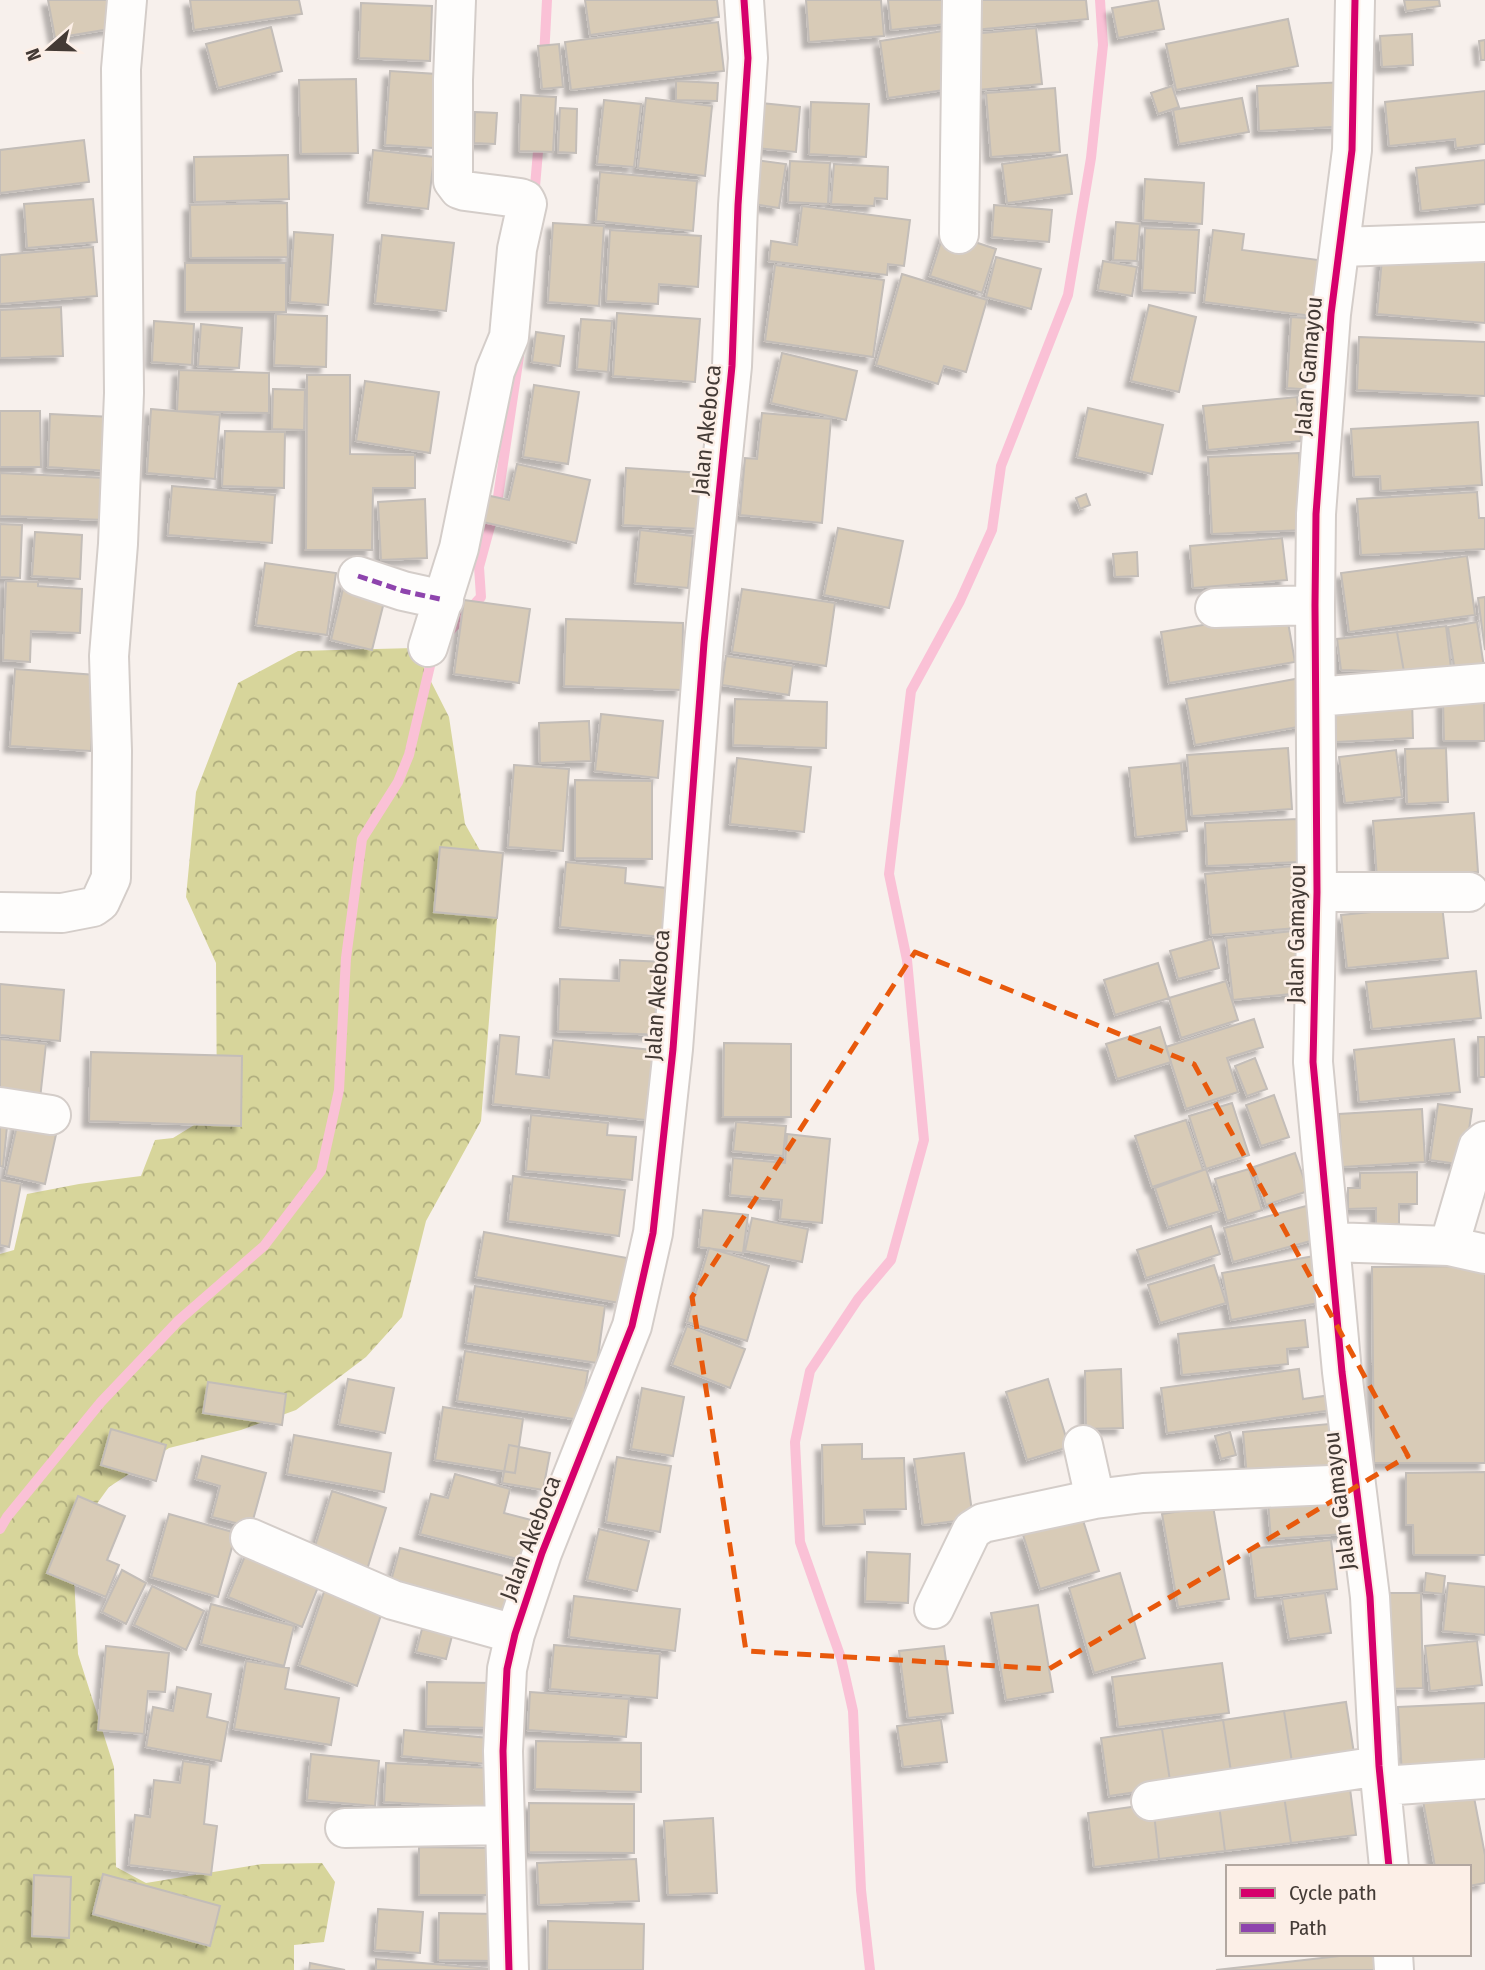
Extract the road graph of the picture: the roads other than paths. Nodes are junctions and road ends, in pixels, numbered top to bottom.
1 (127, 0) edge
2 (456, 0) edge
3 (744, 0) edge
4 (962, 0) edge
5 (1355, 0) edge
6 (959, 234) dead end
7 (1485, 242) edge
8 (1341, 247) junction
9 (358, 576) dead end
10 (444, 600) junction
11 (1315, 605) junction
12 (1215, 608) dead end
13 (428, 647) dead end
14 (1485, 683) edge
15 (1316, 697) junction
16 (1317, 892) junction
17 (1469, 892) dead end
18 (0, 912) edge
19 (0, 1107) edge
20 (51, 1115) dead end
21 (1485, 1141) edge
22 (1330, 1242) junction
23 (1467, 1250) edge
24 (1083, 1445) dead end
25 (1355, 1484) junction
26 (1095, 1499) junction
27 (250, 1538) dead end
28 (934, 1609) dead end
29 (515, 1634) junction
30 (1380, 1776) junction
31 (1485, 1779) edge
32 (1151, 1801) dead end
33 (504, 1825) junction
34 (345, 1828) dead end
35 (1389, 1865) edge
36 (509, 1970) edge

1 - 18 street
2 - 10 street
3 - 29 street, Jalan Akeboca
4 - 6 street
5 - 8 street, Jalan Gamayou
7 - 8 street
8 - 11 street, Jalan Gamayou
9 - 10 street
10 - 13 street
11 - 12 street
11 - 15 street, Jalan Gamayou
14 - 15 street
15 - 16 street, Jalan Gamayou
16 - 17 street
16 - 22 street, Jalan Gamayou
19 - 20 street
21 - 23 street
22 - 23 street
22 - 25 street, Jalan Gamayou
24 - 26 street
25 - 26 street
25 - 30 street, Jalan Gamayou
26 - 28 street
27 - 29 street
29 - 33 street, Jalan Akeboca
30 - 31 street
30 - 32 street
30 - 35 street, Jalan Gamayou
33 - 34 street
33 - 36 street, Jalan Akeboca

